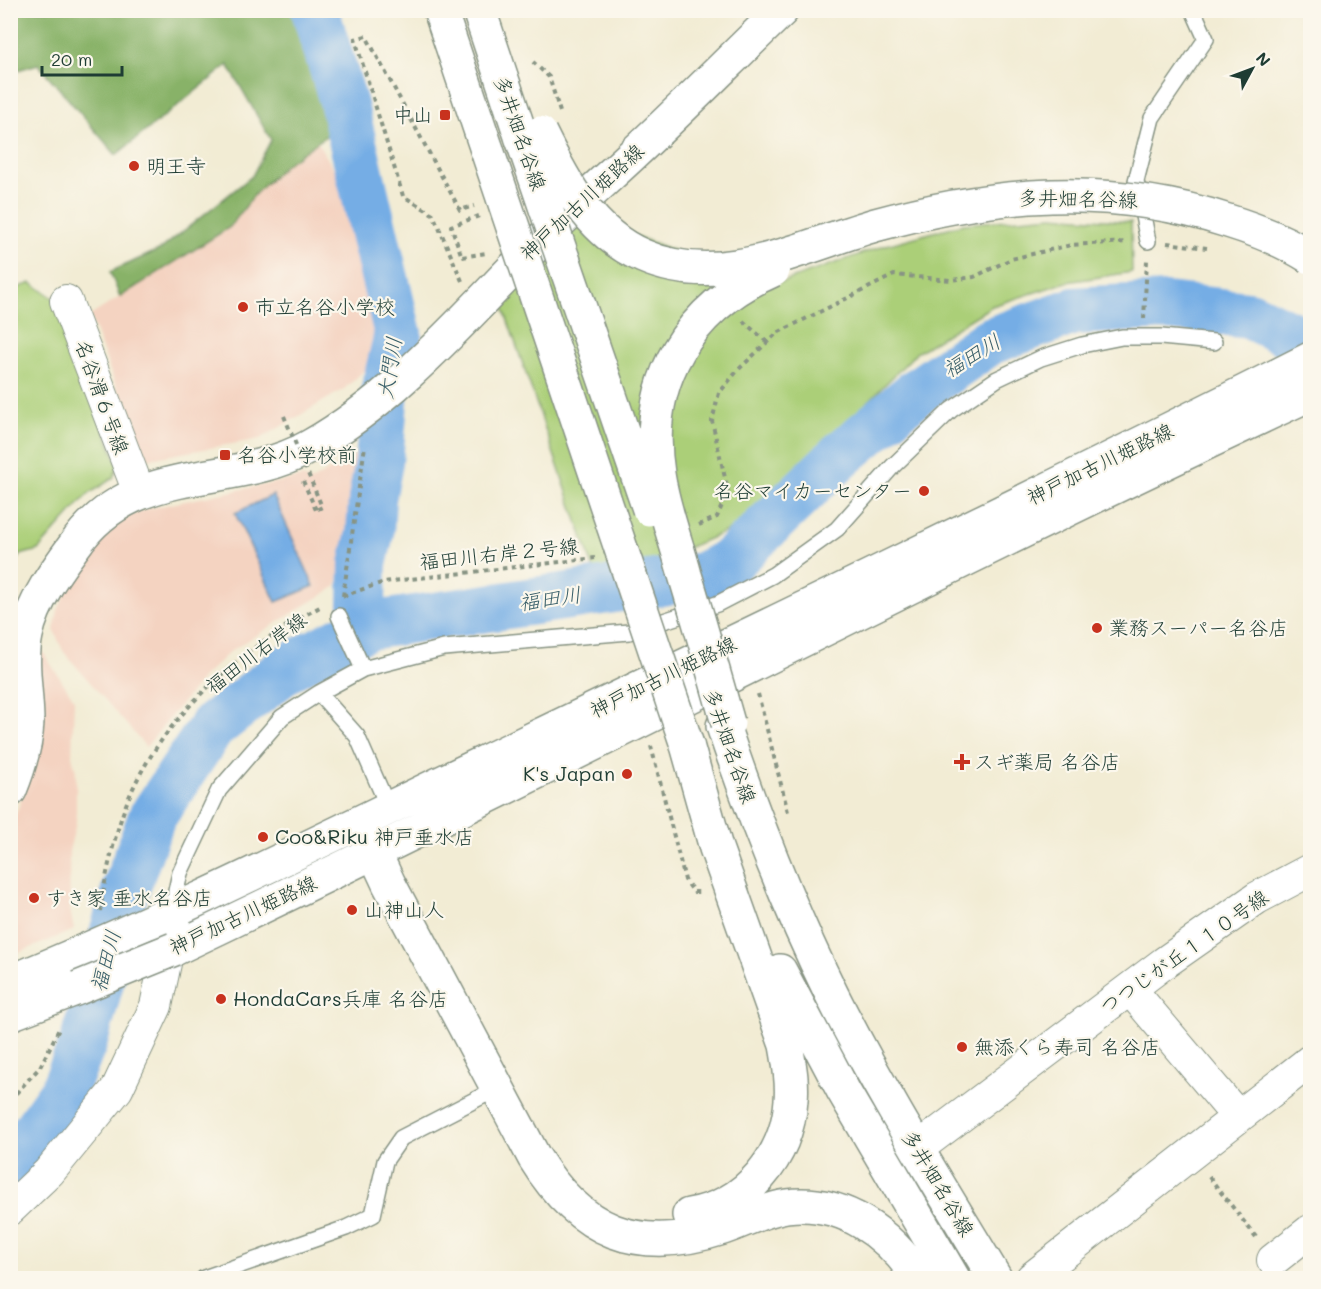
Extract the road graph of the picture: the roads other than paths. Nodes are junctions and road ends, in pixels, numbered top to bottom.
1 (440, 10) edge
2 (479, 10) edge
3 (489, 10) edge
4 (782, 10) edge
5 (1193, 10) edge
6 (531, 136) junction
7 (874, 226) junction
8 (1148, 241) road end
9 (1311, 257) edge
10 (66, 301) dead end
11 (1214, 342) dead end
12 (1311, 359) edge
13 (1311, 394) edge
14 (1201, 429) junction
15 (139, 492) junction
16 (339, 616) dead end
17 (17, 662) edge
18 (363, 669) junction
19 (319, 693) junction
20 (726, 725) junction
21 (687, 745) junction
22 (10, 790) edge
23 (375, 816) junction
24 (375, 853) junction
25 (1311, 870) edge
26 (176, 911) junction
27 (10, 982) edge
28 (1130, 989) junction
29 (10, 1014) edge
30 (1311, 1061) edge
31 (498, 1088) junction
32 (1238, 1118) junction
33 (918, 1149) junction
34 (10, 1209) edge
35 (1311, 1231) edge
36 (1273, 1260) road end
37 (204, 1278) edge
38 (919, 1278) edge
39 (953, 1278) edge
40 (995, 1278) edge
41 (1032, 1278) edge

1 - 21 street, 多井畑名谷線, bridge
2 - 6 street, 多井畑名谷線
3 - 6 street
4 - 15 street, 神戸加古川姫路線
5 - 8 lane
6 - 7 street, bridge
6 - 20 street, 多井畑名谷線, bridge
7 - 9 street, 多井畑名谷線, bridge
7 - 20 street, bridge
10 - 15 street, 名谷滑６号線
11 - 18 lane
12 - 14 street, 神戸加古川姫路線
13 - 14 street, 神戸加古川姫路線
14 - 23 street, 神戸加古川姫路線
14 - 24 street, 神戸加古川姫路線
15 - 17 street, 神戸加古川姫路線
16 - 18 lane
17 - 22 street, 神戸加古川姫路線
18 - 19 lane
19 - 23 lane
19 - 26 lane
20 - 33 street, 多井畑名谷線
21 - 31 street
21 - 39 street, 多井畑名谷線
23 - 24 street
23 - 26 street, 神戸加古川姫路線
24 - 29 street, 神戸加古川姫路線, bridge
24 - 31 street
25 - 28 street, つつじが丘１１０号線
26 - 27 street, 神戸加古川姫路線
26 - 34 street
28 - 32 street
28 - 33 street, つつじが丘１１０号線
30 - 32 street
31 - 37 lane
31 - 38 street
32 - 41 street
33 - 40 street, 多井畑名谷線
35 - 36 street

